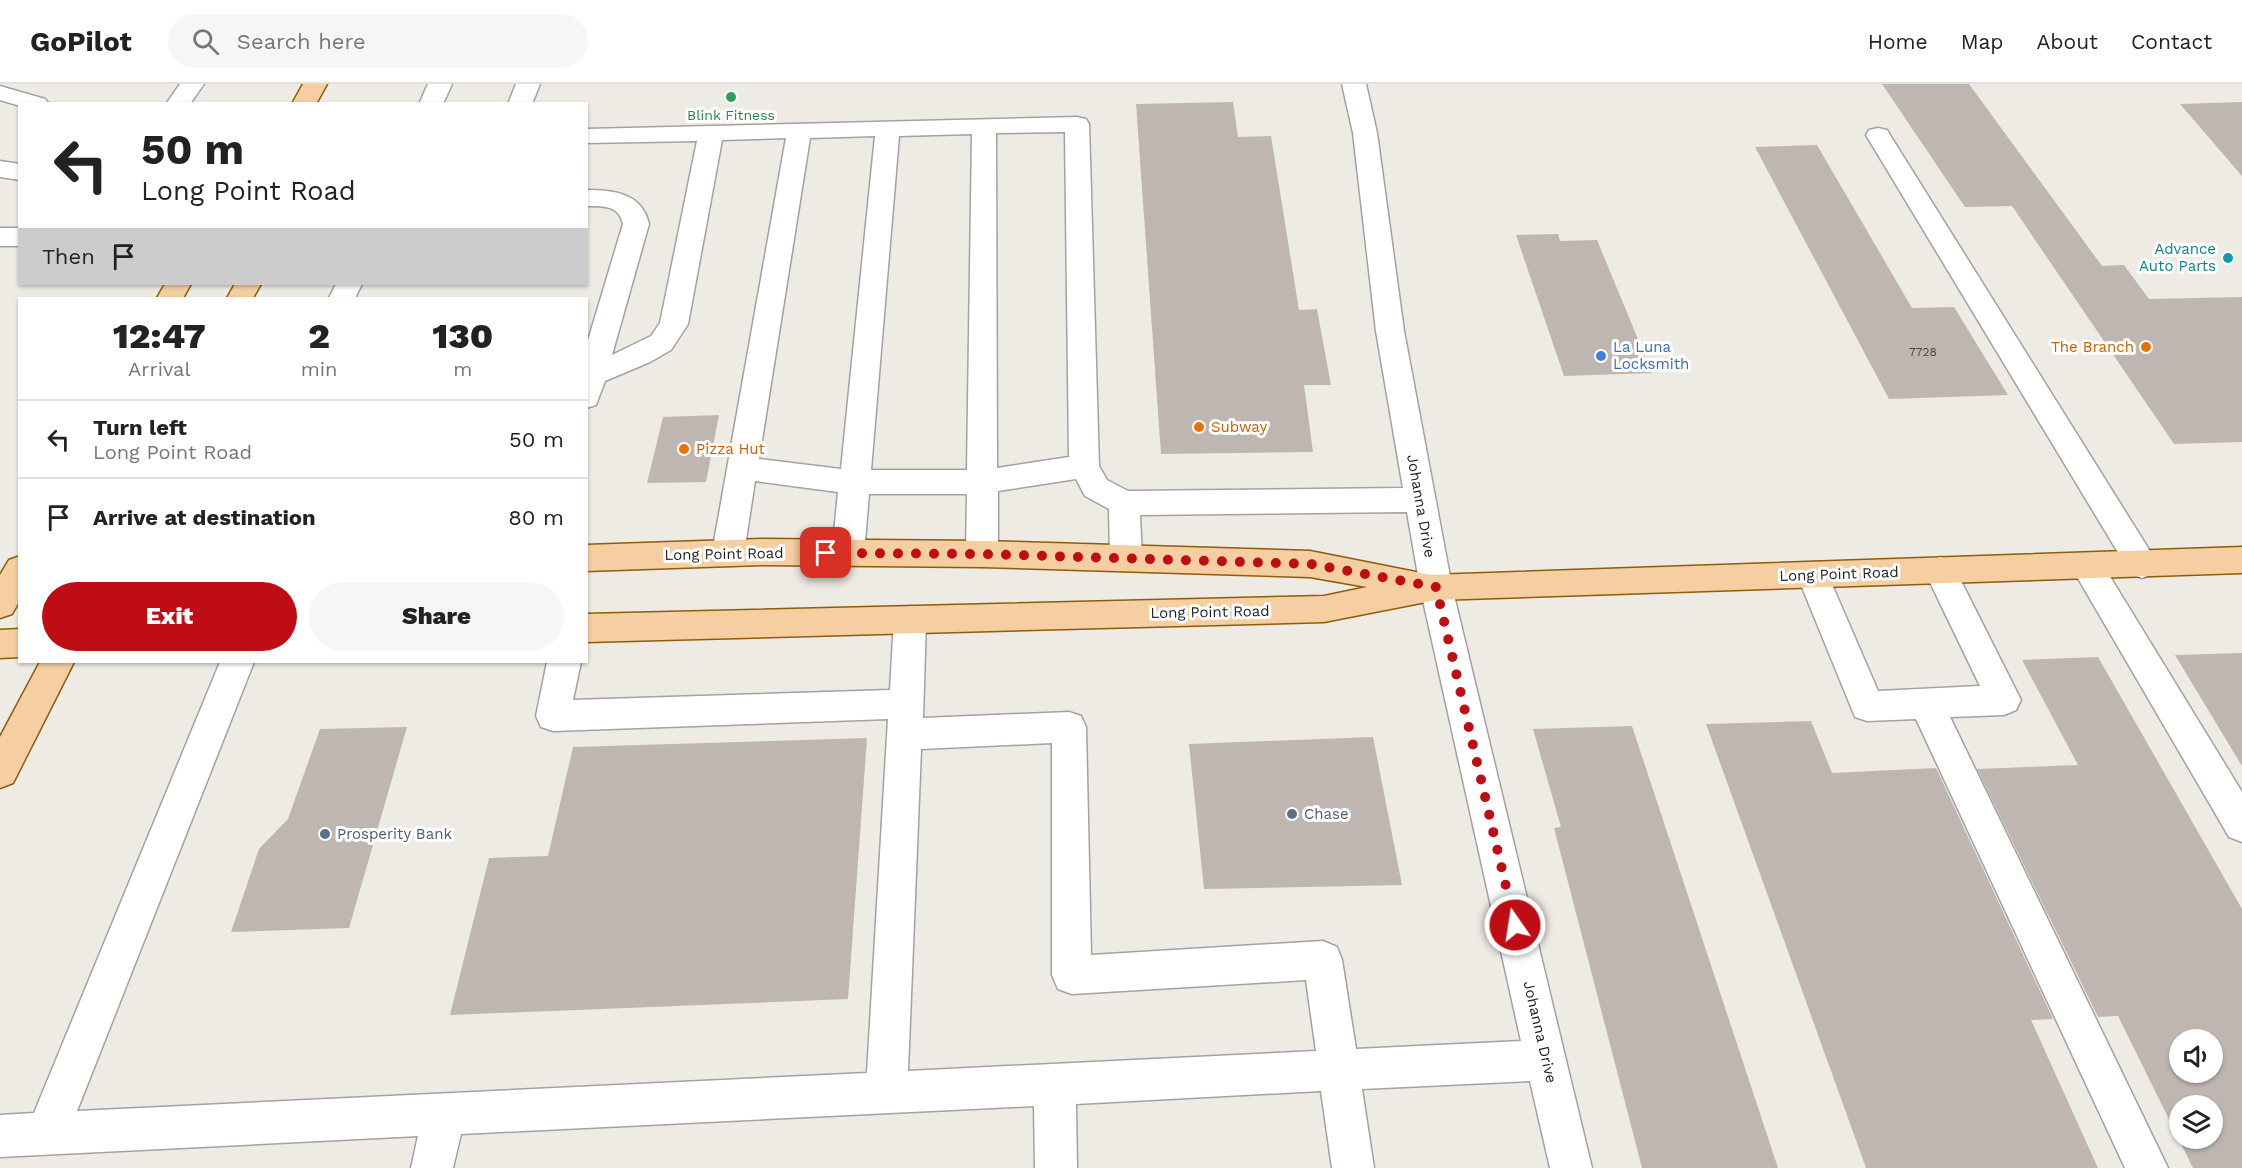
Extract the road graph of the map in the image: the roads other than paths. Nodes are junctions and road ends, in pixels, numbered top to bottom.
1 (192, 84) edge
2 (315, 84) edge
3 (440, 84) edge
4 (528, 84) edge
5 (1354, 84) edge
6 (0, 93) edge
7 (30, 102) edge
8 (179, 102) edge
9 (305, 102) edge
10 (432, 102) edge
11 (521, 102) edge
12 (984, 126) junction
13 (888, 128) junction
14 (799, 130) junction
15 (711, 133) junction
16 (1878, 135) dead end
17 (588, 136) edge
18 (0, 170) edge
19 (18, 172) edge
20 (588, 198) edge
21 (0, 237) edge
22 (18, 237) edge
23 (590, 386) edge
24 (1084, 466) junction
25 (742, 468) junction
26 (854, 482) junction
27 (984, 482) junction
28 (1420, 500) junction
29 (1124, 503) junction
30 (728, 553) junction
31 (848, 553) junction
32 (982, 554) junction
33 (588, 558) edge
34 (1126, 558) junction
35 (2242, 560) edge
36 (2142, 565) junction
37 (2087, 566) junction
38 (1940, 570) junction
39 (14, 575) edge
40 (1813, 575) junction
41 (1436, 587) junction
42 (0, 605) edge
43 (910, 620) junction
44 (588, 628) edge
45 (18, 643) edge
46 (0, 644) edge
47 (56, 663) edge
48 (237, 663) edge
49 (564, 663) edge
50 (1926, 704) junction
51 (905, 719) junction
52 (0, 772) edge
53 (2242, 825) edge
54 (1546, 1060) junction
55 (1339, 1069) junction
56 (1055, 1084) junction
57 (887, 1092) junction
58 (446, 1113) junction
59 (47, 1133) junction
60 (0, 1136) edge
61 (432, 1168) edge
62 (1056, 1168) edge
63 (1353, 1168) edge
64 (1571, 1168) edge
65 (2147, 1168) edge

1 - 8 street
2 - 9 main road
3 - 10 street
4 - 11 street
5 - 28 street, Johanna Drive
6 - 7 street
12 - 13 street
12 - 24 street
12 - 27 street
13 - 14 street
13 - 26 street
14 - 15 street
14 - 25 street
15 - 17 street
15 - 23 street
16 - 36 street
18 - 19 street
20 - 23 street
21 - 22 street
24 - 27 street
24 - 29 street
25 - 26 street
25 - 30 street
26 - 27 street
26 - 31 street
27 - 32 street
28 - 29 street
28 - 41 street, Johanna Drive
29 - 34 street
30 - 31 main road, Long Point Road
30 - 33 main road, Long Point Road
31 - 32 main road, Long Point Road
32 - 34 main road, Long Point Road
34 - 41 main road, Long Point Road
35 - 36 main road, Long Point Road
36 - 37 main road, Long Point Road
37 - 38 main road, Long Point Road
37 - 53 street
38 - 40 main road, Long Point Road
38 - 50 street
39 - 42 main road
40 - 41 main road, Long Point Road
40 - 50 street
41 - 43 main road, Long Point Road
41 - 54 street, Johanna Drive
43 - 44 main road, Long Point Road
43 - 51 street
45 - 46 main road
47 - 52 main road
48 - 59 street
49 - 51 street
50 - 65 street
51 - 55 street
51 - 57 street
54 - 55 street
54 - 64 street, Johanna Drive
55 - 56 street
55 - 63 street
56 - 57 street
56 - 62 street
57 - 58 street
58 - 59 street
58 - 61 street
59 - 60 street

